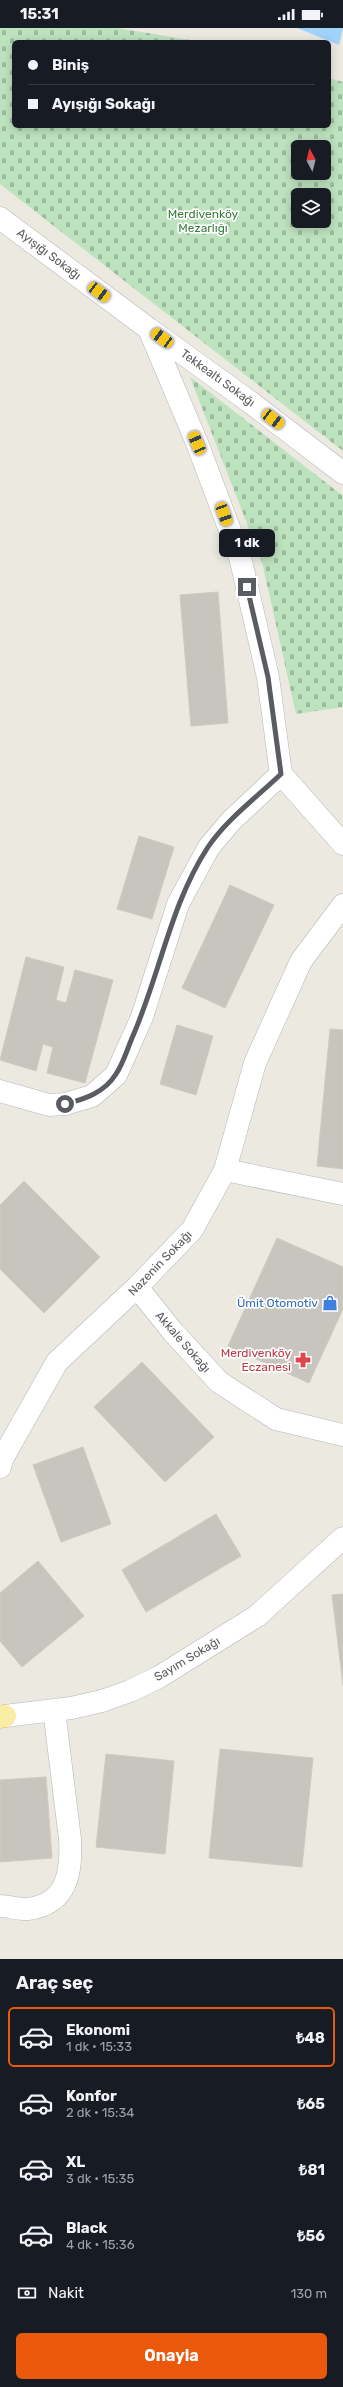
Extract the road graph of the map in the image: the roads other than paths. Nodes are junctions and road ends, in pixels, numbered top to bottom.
1 (0, 218) edge
2 (149, 329) junction
3 (343, 473) edge
4 (281, 774) junction
5 (343, 844) edge
6 (343, 905) edge
7 (0, 1091) edge
8 (225, 1170) junction
9 (343, 1194) edge
10 (138, 1287) junction
11 (343, 1435) edge
12 (0, 1467) edge
13 (343, 1538) edge
14 (54, 1710) junction
15 (2, 1716) edge
16 (0, 1906) edge

1 - 2 street, Ayışığı Sokağı
2 - 3 street, Tekkealtı Sokağı
2 - 4 street
4 - 5 street
4 - 7 street
6 - 8 street, Nazenin Sokağı
8 - 9 street
8 - 10 street, Nazenin Sokağı
10 - 11 street, Akkale Sokağı
10 - 12 street, Nazenin Sokağı
13 - 14 street, Sayım Sokağı
14 - 15 street, Sayım Sokağı
14 - 16 street

